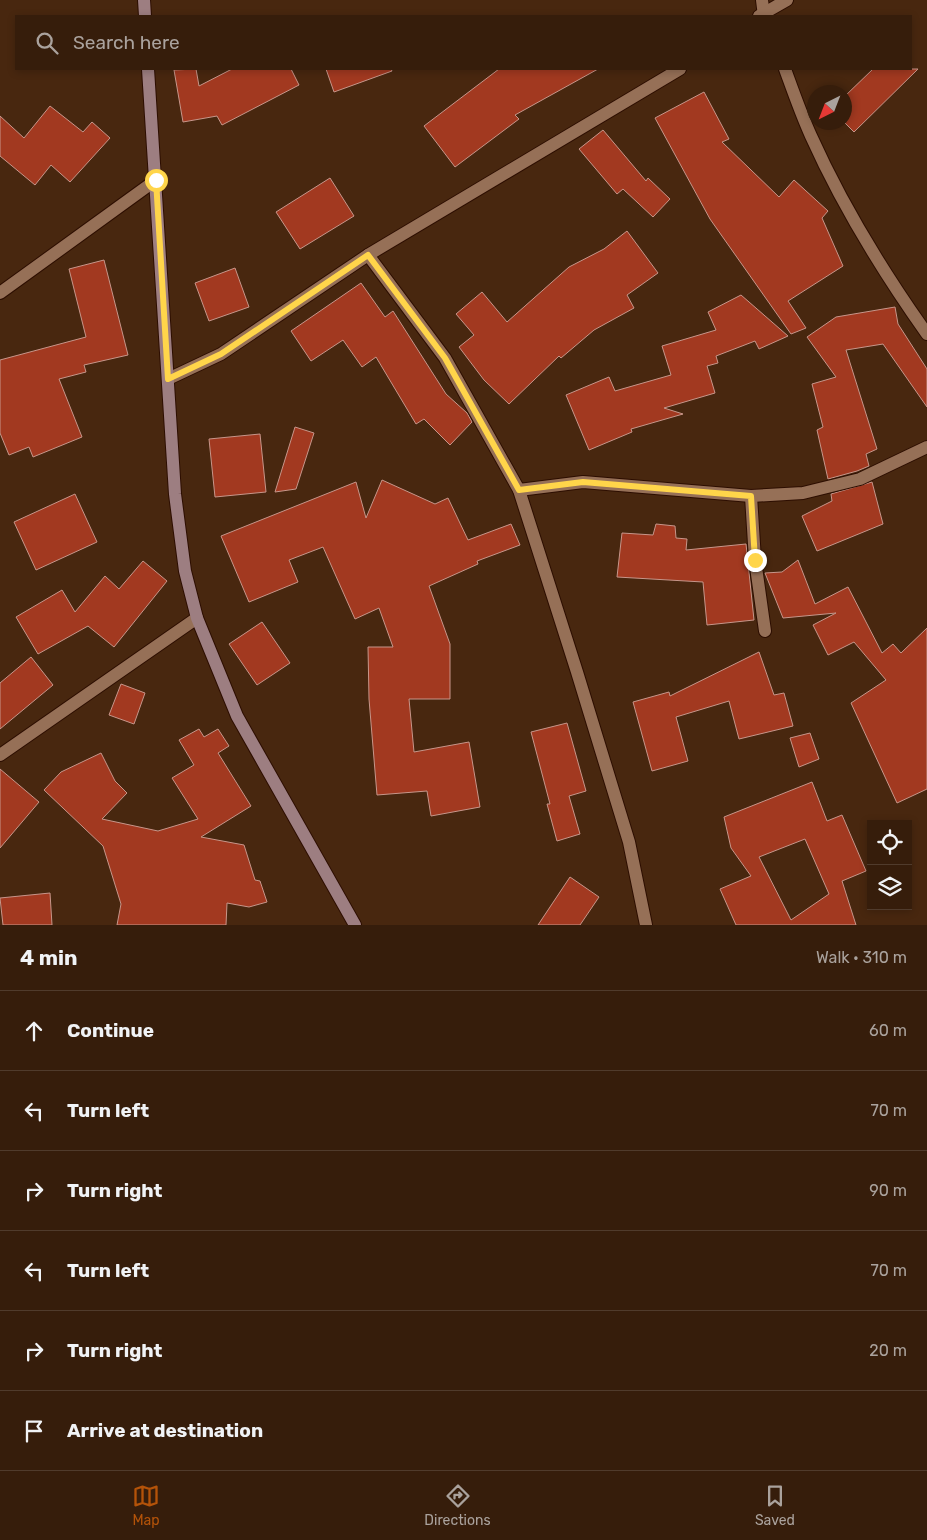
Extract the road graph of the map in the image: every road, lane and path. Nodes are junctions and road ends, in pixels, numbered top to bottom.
1 (144, 0) edge
2 (762, 0) edge
3 (787, 0) edge
4 (145, 15) edge
5 (762, 15) edge
6 (148, 70) edge
7 (678, 70) edge
8 (784, 70) edge
9 (156, 180) junction
10 (368, 255) junction
11 (0, 293) edge
12 (927, 334) edge
13 (168, 379) junction
14 (927, 447) edge
15 (519, 490) junction
16 (751, 496) junction
17 (197, 618) junction
18 (765, 631) dead end
19 (0, 755) edge
20 (355, 925) edge
21 (646, 925) edge

1 - 4 street
2 - 5 street
3 - 5 street
6 - 9 street
7 - 10 street
8 - 12 street
9 - 11 street
9 - 13 street
10 - 13 street
10 - 15 street
13 - 17 street
14 - 16 street
15 - 16 street
15 - 21 street
16 - 18 street
17 - 19 street
17 - 20 street

